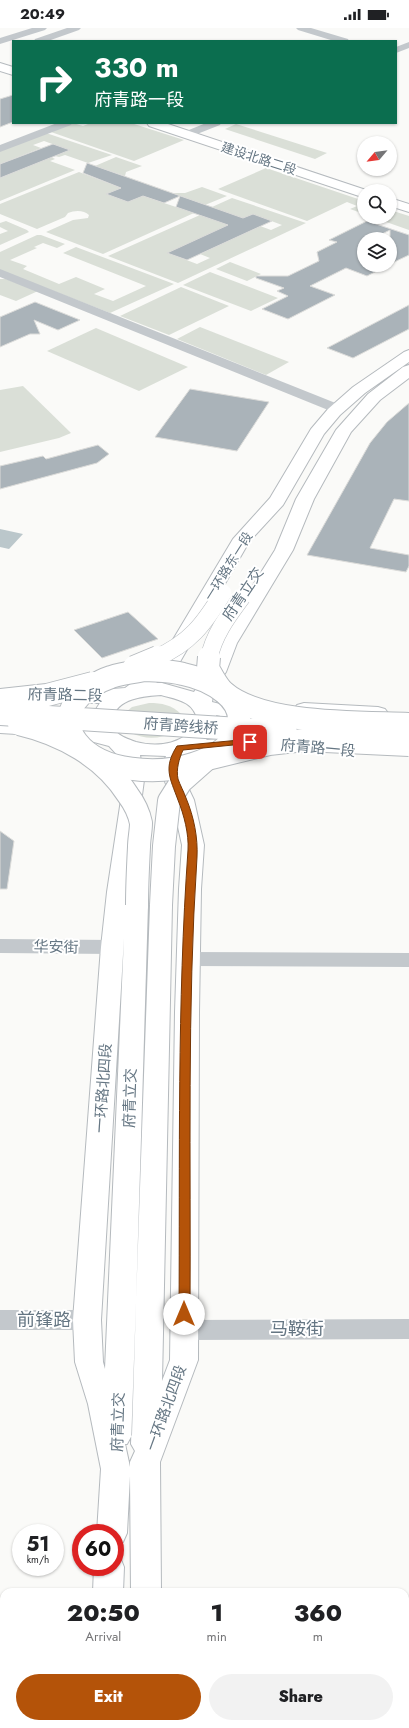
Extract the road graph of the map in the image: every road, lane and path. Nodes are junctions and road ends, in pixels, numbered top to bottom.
1 (42, 28) edge
2 (76, 28) edge
3 (300, 28) edge
4 (42, 40) edge
5 (341, 40) edge
6 (0, 41) edge
7 (409, 45) edge
8 (398, 55) edge
9 (0, 67) edge
10 (12, 71) edge
11 (0, 72) edge
12 (12, 76) edge
13 (64, 124) edge
14 (157, 124) edge
15 (170, 124) edge
16 (214, 124) edge
17 (191, 133) junction
18 (0, 149) edge
19 (357, 185) edge
20 (357, 191) edge
21 (397, 198) edge
22 (409, 202) edge
23 (397, 204) edge
24 (409, 208) edge
25 (0, 273) edge
26 (409, 355) edge
27 (409, 370) edge
28 (338, 408) junction
29 (305, 499) junction
30 (277, 501) junction
31 (117, 675) junction
32 (224, 691) junction
33 (0, 692) edge
34 (130, 693) junction
35 (0, 700) edge
36 (202, 705) junction
37 (0, 706) edge
38 (0, 714) edge
39 (409, 714) edge
40 (0, 721) edge
41 (409, 724) edge
42 (0, 727) edge
43 (409, 731) edge
44 (409, 740) edge
45 (116, 742) junction
46 (409, 745) edge
47 (180, 748) junction
48 (83, 749) junction
49 (409, 754) edge
50 (207, 759) junction
51 (149, 905) junction
52 (0, 946) edge
53 (112, 947) junction
54 (189, 959) junction
55 (409, 960) edge
56 (0, 1320) edge
57 (87, 1320) junction
58 (409, 1329) edge
59 (184, 1330) junction
60 (145, 1462) junction
61 (116, 1469) junction
62 (113, 1524) edge
63 (109, 1576) edge
64 (108, 1588) edge
65 (146, 1588) edge

1 - 6 street
2 - 4 street
3 - 5 street
7 - 8 street
9 - 10 main road
11 - 12 main road
13 - 18 street
14 - 17 main road, 建设北路二段
15 - 17 main road, 建设北路二段
16 - 17 street
17 - 19 main road, 建设北路二段
17 - 20 main road, 建设北路二段
21 - 22 main road
23 - 24 main road
25 - 28 street
26 - 28 main road, 一环路东一段
27 - 29 main road
28 - 30 main road, 一环路东一段
29 - 32 main road, 府青立交, bridge
29 - 36 main road
30 - 31 main road, bridge
30 - 34 main road, 一环路东一段
31 - 32 main road, 府青立交, bridge
31 - 35 main road, bridge
31 - 48 main road, 府青立交, bridge
32 - 41 main road, 府青立交, bridge
32 - 50 main road, 府青立交, bridge
33 - 34 main road, 府青路二段
34 - 36 main road
34 - 45 main road
36 - 39 main road
36 - 47 main road
37 - 43 main road, 府青跨线桥, bridge
38 - 44 main road, 府青跨线桥, bridge
40 - 48 main road, 府青立交, bridge
42 - 45 main road
45 - 47 main road
45 - 53 main road, 一环路北四段
46 - 50 main road, 府青立交, bridge
47 - 49 main road, 府青路一段
47 - 54 main road, 一环路北四段
48 - 50 main road, 府青立交, bridge
48 - 51 main road, 府青立交, bridge
50 - 51 main road, 府青立交, bridge
51 - 60 main road, 府青立交
51 - 61 main road, 府青立交
52 - 53 street, 华安街
53 - 57 main road, 一环路北四段
54 - 55 street
54 - 59 main road, 一环路北四段
56 - 57 street, 前锋路
57 - 61 main road, 一环路北四段
58 - 59 street, 马鞍街
59 - 60 main road, 一环路北四段
60 - 65 main road, 一环路北四段
61 - 62 main road, 一环路北四段
63 - 64 main road

